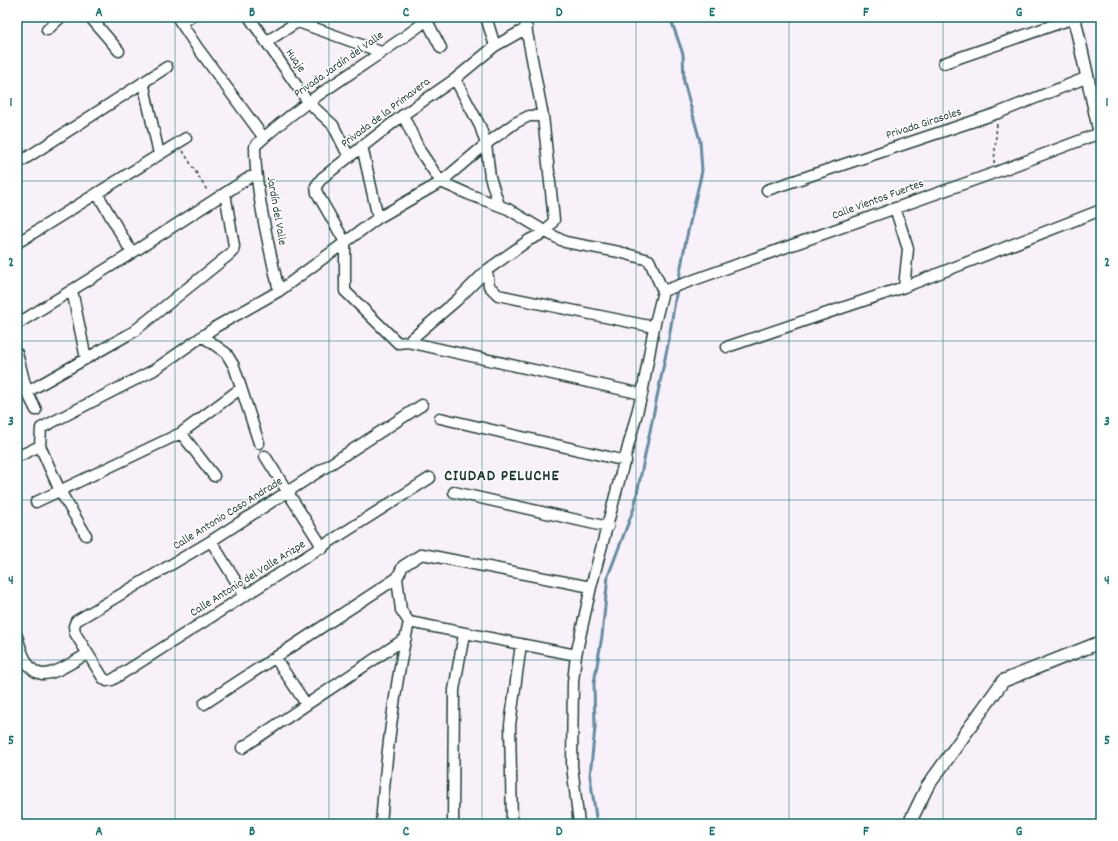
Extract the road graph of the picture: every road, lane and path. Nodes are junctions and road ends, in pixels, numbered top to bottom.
1 (61, 17) edge
2 (90, 17) edge
3 (191, 17) edge
4 (249, 17) edge
5 (486, 17) edge
6 (524, 17) edge
7 (428, 18) edge
8 (1075, 18) edge
9 (179, 20) edge
10 (301, 20) edge
11 (527, 28) junction
12 (47, 30) dead end
13 (266, 42) junction
14 (494, 46) junction
15 (440, 48) dead end
16 (119, 51) dead end
17 (381, 52) junction
18 (944, 63) dead end
19 (167, 67) dead end
20 (1088, 77) junction
21 (455, 79) junction
22 (144, 82) junction
23 (308, 102) junction
24 (998, 113) junction
25 (403, 115) junction
26 (543, 116) junction
27 (1100, 136) edge
28 (264, 138) junction
29 (182, 140) joint
30 (486, 144) junction
31 (362, 146) junction
32 (159, 154) junction
33 (349, 157) junction
34 (17, 164) edge
35 (994, 173) junction
36 (250, 177) dead end
37 (441, 182) junction
38 (767, 190) dead end
39 (97, 193) junction
40 (225, 193) junction
41 (213, 201) junction
42 (499, 205) junction
43 (895, 208) junction
44 (1101, 210) edge
45 (378, 218) junction
46 (546, 232) junction
47 (345, 242) junction
48 (17, 243) edge
49 (132, 253) junction
50 (487, 270) junction
51 (904, 287) junction
52 (667, 289) junction
53 (72, 290) junction
54 (279, 291) junction
55 (17, 324) edge
56 (654, 327) junction
57 (202, 336) junction
58 (408, 342) junction
59 (727, 346) dead end
60 (17, 353) edge
61 (86, 359) junction
62 (240, 389) junction
63 (27, 392) junction
64 (642, 394) junction
65 (422, 405) dead end
66 (36, 410) dead end
67 (440, 418) dead end
68 (181, 433) junction
69 (259, 443) dead end
70 (40, 446) junction
71 (20, 456) dead end
72 (265, 456) dead end
73 (626, 461) junction
74 (214, 476) dead end
75 (430, 478) dead end
76 (60, 491) junction
77 (287, 492) junction
78 (454, 492) dead end
79 (36, 502) dead end
80 (608, 527) junction
81 (86, 535) dead end
82 (211, 541) junction
83 (322, 548) junction
84 (397, 578) junction
85 (591, 587) junction
86 (245, 596) junction
87 (409, 622) junction
88 (464, 634) junction
89 (17, 636) edge
90 (406, 638) junction
91 (1101, 642) edge
92 (521, 644) junction
93 (87, 654) junction
94 (576, 655) junction
95 (276, 659) junction
96 (204, 704) dead end
97 (306, 704) junction
98 (242, 748) dead end
99 (380, 824) edge
100 (454, 824) edge
101 (512, 824) edge
102 (579, 824) edge
103 (909, 824) edge

1 - 12 street
2 - 16 street
3 - 9 street
4 - 13 street, Huaje
5 - 14 street
6 - 11 street
7 - 15 street
7 - 17 street, Privada Jardín del Valle
8 - 18 street
8 - 20 street
9 - 28 street
10 - 13 street
10 - 17 street
11 - 14 street, Privada de la Primavera
11 - 26 street
13 - 23 street, Huaje
14 - 21 street, Privada de la Primavera
17 - 23 street, Privada Jardín del Valle
19 - 22 street
20 - 24 street, Privada Girasoles
20 - 27 street
21 - 25 street, Privada de la Primavera
21 - 30 street
22 - 32 street
22 - 34 street
23 - 28 street, Privada Jardín del Valle
23 - 33 street, Huaje
24 - 35 path
24 - 38 street, Privada Girasoles
25 - 31 street, Privada de la Primavera
25 - 37 street
26 - 30 street
26 - 46 street
27 - 35 street, Calle Vientos Fuertes
28 - 54 street, Jardín del Valle
29 - 32 street
29 - 41 path
30 - 37 street
30 - 42 street
31 - 33 street, Privada de la Primavera
31 - 45 street
32 - 39 street
33 - 47 street, Privada de la Primavera
35 - 43 street, Calle Vientos Fuertes
36 - 40 street
37 - 42 street
37 - 45 street
39 - 48 street
39 - 49 street
40 - 41 street
40 - 61 street
41 - 49 street
42 - 46 street
43 - 51 street
43 - 52 street, Calle Vientos Fuertes
44 - 51 street
45 - 47 street
46 - 50 street
46 - 52 street
47 - 54 street
47 - 58 street
49 - 53 street
50 - 56 street
50 - 58 street
51 - 59 street
52 - 56 street
53 - 55 street
53 - 61 street
54 - 57 street
56 - 64 street
57 - 62 street
57 - 70 street
58 - 64 street
60 - 63 street
61 - 63 street
62 - 68 street
62 - 69 street
63 - 66 street
64 - 73 street
65 - 77 street, Calle Antonio Caso Andrade
67 - 73 street
68 - 74 street
68 - 76 street
70 - 71 street
70 - 76 street
72 - 77 street
73 - 80 street
75 - 83 street, Calle Antonio del Valle Arizpe
76 - 79 street
76 - 81 street
77 - 82 street, Calle Antonio Caso Andrade
77 - 83 street
78 - 80 street
80 - 85 street
82 - 86 street
82 - 93 street, Calle Antonio Caso Andrade
83 - 86 street, Calle Antonio del Valle Arizpe
84 - 85 street
84 - 87 street
84 - 95 street
85 - 94 street
86 - 93 street, Calle Antonio del Valle Arizpe
87 - 88 street
87 - 90 street
88 - 92 street
88 - 100 street
89 - 93 street
90 - 97 street
90 - 99 street
91 - 103 street
92 - 94 street
92 - 101 street
94 - 102 street
95 - 96 street
95 - 97 street
97 - 98 street

